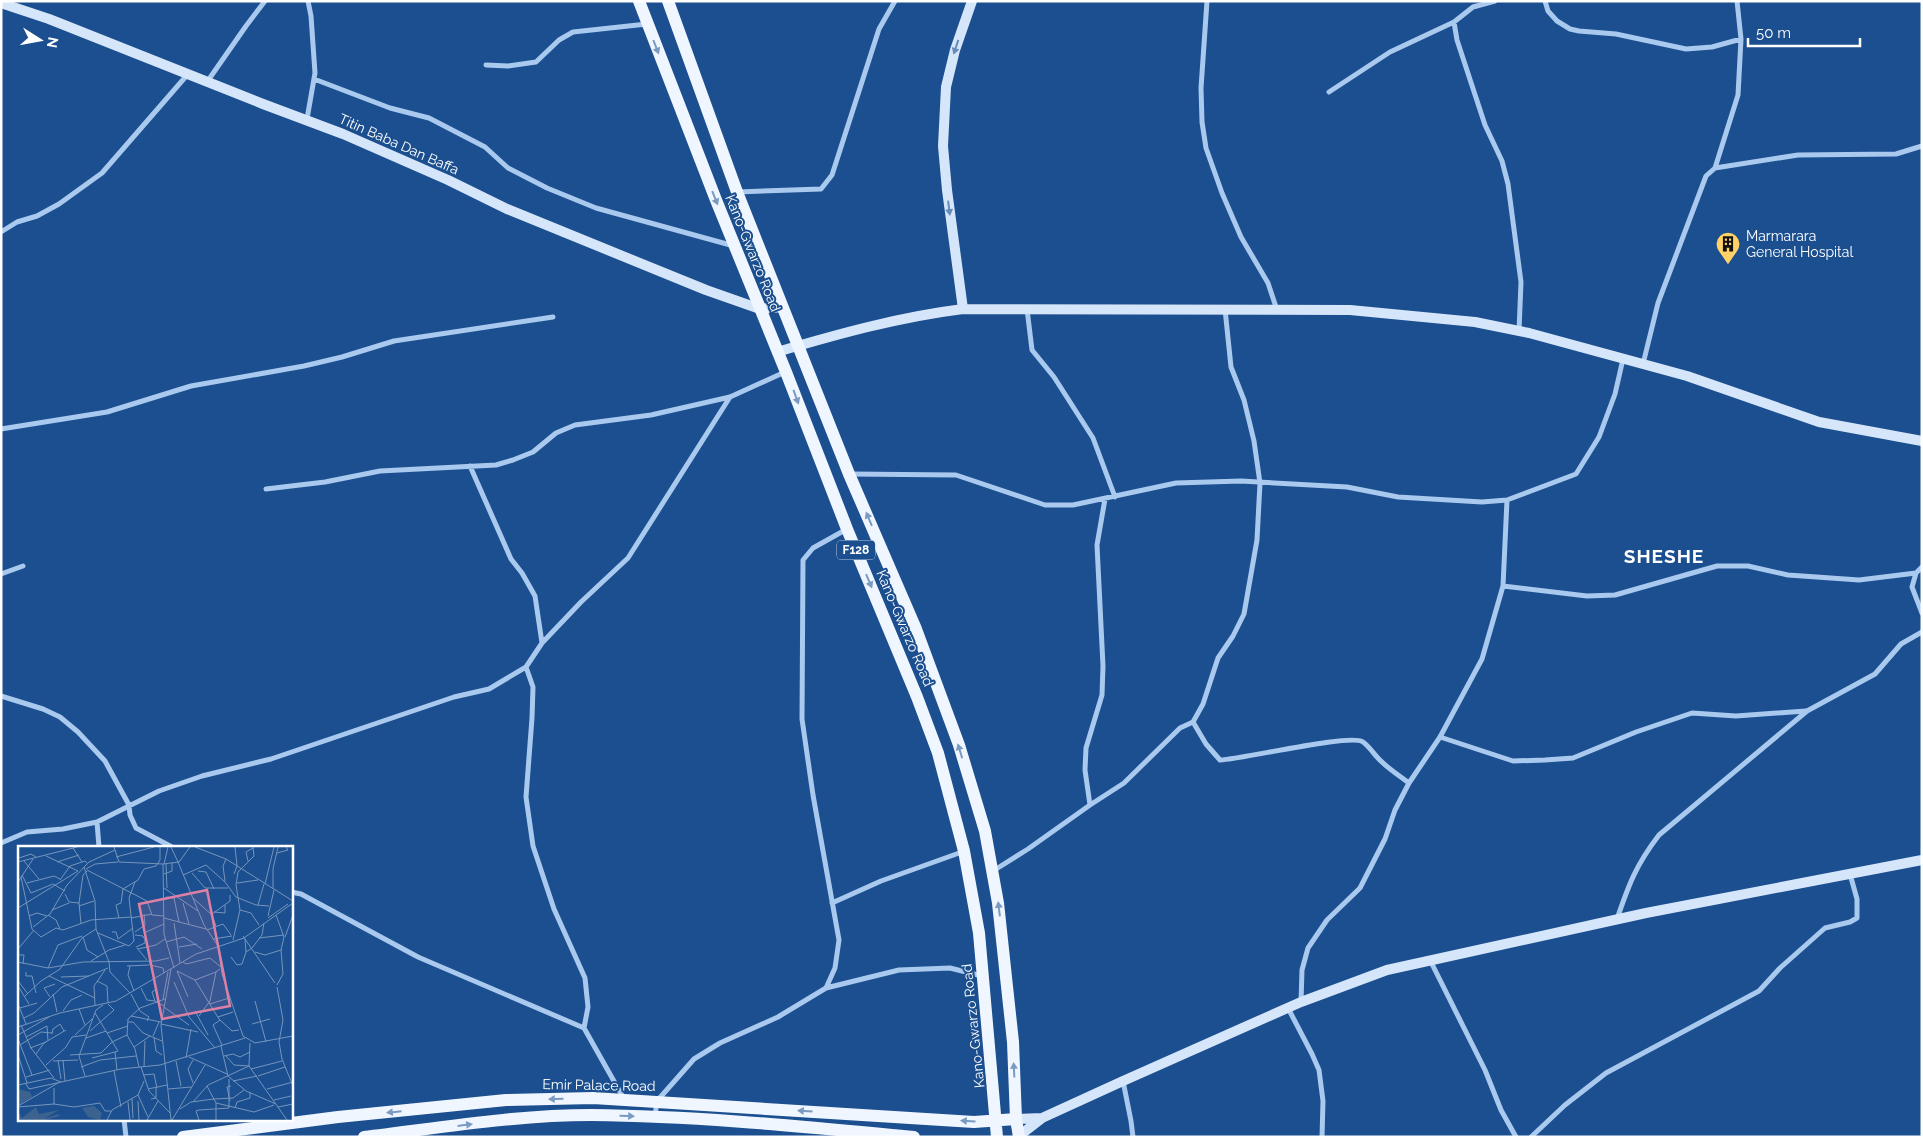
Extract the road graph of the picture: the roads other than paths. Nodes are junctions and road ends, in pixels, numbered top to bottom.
1 (265, 1) edge
2 (308, 1) edge
3 (639, 1) edge
4 (668, 1) edge
5 (895, 1) edge
6 (972, 1) edge
7 (1207, 1) edge
8 (1496, 1) edge
9 (1545, 1) edge
10 (1737, 1) edge
11 (1, 3) edge
12 (1454, 22) junction
13 (647, 24) junction
14 (1741, 39) junction
15 (486, 65) dead end
16 (188, 74) junction
17 (314, 80) junction
18 (207, 83) junction
19 (1329, 92) dead end
20 (307, 119) junction
21 (1922, 146) edge
22 (1715, 168) junction
23 (737, 192) junction
24 (1, 232) edge
25 (734, 246) junction
26 (783, 307) junction
27 (760, 309) junction
28 (963, 309) junction
29 (1027, 309) junction
30 (1224, 309) junction
31 (1277, 310) junction
32 (553, 317) dead end
33 (1519, 331) junction
34 (798, 346) junction
35 (777, 352) junction
36 (1623, 359) junction
37 (1643, 364) junction
38 (786, 372) junction
39 (730, 397) junction
40 (1, 429) edge
41 (1922, 441) edge
42 (470, 466) junction
43 (849, 474) junction
44 (1260, 483) junction
45 (266, 489) dead end
46 (1115, 497) junction
47 (1105, 499) junction
48 (1508, 500) junction
49 (847, 529) junction
50 (23, 566) dead end
51 (1922, 567) edge
52 (1916, 573) junction
53 (1, 574) edge
54 (1503, 586) junction
55 (1922, 613) edge
56 (1922, 632) edge
57 (542, 643) junction
58 (526, 667) junction
59 (1, 696) edge
60 (1807, 711) junction
61 (1193, 722) junction
62 (1440, 737) junction
63 (1409, 783) junction
64 (1090, 805) junction
65 (129, 806) junction
66 (97, 822) junction
67 (1, 843) edge
68 (99, 846) edge
69 (170, 846) edge
70 (964, 851) junction
71 (1922, 860) edge
72 (992, 871) junction
73 (1850, 874) junction
74 (292, 892) edge
75 (832, 902) junction
76 (1617, 919) junction
77 (1430, 960) junction
78 (983, 976) junction
79 (826, 988) junction
80 (1301, 1002) junction
81 (1288, 1008) junction
82 (584, 1028) junction
83 (1123, 1081) junction
84 (624, 1100) junction
85 (657, 1101) junction
86 (655, 1117) junction
87 (1042, 1118) junction
88 (1016, 1119) junction
89 (124, 1120) edge
90 (997, 1120) junction
91 (1018, 1136) edge
92 (126, 1137) edge
93 (183, 1137) edge
94 (364, 1137) edge
95 (914, 1137) edge
96 (997, 1137) edge
97 (1133, 1137) edge
98 (1322, 1137) edge
99 (1516, 1137) edge
100 (1531, 1137) edge

1 - 18 street
2 - 17 street
3 - 13 main road, Kano-Gwarzo Road / F128
4 - 23 main road, Kano-Gwarzo Road / F128
5 - 23 street
6 -> 28 main road
7 - 31 street
8 - 12 street
9 - 14 street
10 - 14 street
11 - 16 main road, Titin Baba Dan Baffa
12 - 19 street
12 - 33 street
13 - 15 street
13 -> 25 main road, Kano-Gwarzo Road / F128
14 - 22 street
16 - 18 main road, Titin Baba Dan Baffa
16 - 24 street
17 - 20 street
17 - 25 street
18 - 20 main road, Titin Baba Dan Baffa
20 - 27 main road, Titin Baba Dan Baffa
21 - 22 street
22 - 37 street
23 - 26 main road, Kano-Gwarzo Road / F128
25 - 27 main road, Kano-Gwarzo Road / F128
26 - 27 main road, Titin Baba Dan Baffa
26 - 34 main road, Kano-Gwarzo Road / F128
27 - 35 main road, Kano-Gwarzo Road / F128
28 - 29 main road
28 - 34 main road
29 - 30 main road
29 - 46 street
30 - 31 main road
30 - 44 street
31 - 33 main road
32 - 40 street
33 - 36 main road
34 - 35 main road
34 - 43 main road, Kano-Gwarzo Road / F128
35 - 38 main road, Kano-Gwarzo Road / F128
36 - 37 main road
36 - 48 street
37 - 41 main road
38 - 39 street
38 -> 49 main road, Kano-Gwarzo Road / F128
39 - 42 street
39 - 57 street
42 - 45 street
42 - 57 street
43 - 47 street
72 -> 43 main road, Kano-Gwarzo Road / F128
44 - 46 street
44 - 48 street
44 - 61 street
46 - 47 street
47 - 64 street
48 - 54 street
49 -> 70 main road, Kano-Gwarzo Road / F128
49 - 75 street
50 - 53 street
51 - 52 street
52 - 54 street
52 - 55 street
54 - 62 street
56 - 60 street
57 - 58 street
58 - 65 street
58 - 82 street
59 - 65 street
60 - 62 street
60 - 76 street
61 - 63 street
61 - 64 street
62 - 63 street
63 - 80 street
64 - 72 street
65 - 66 street
65 - 69 street
66 - 67 street
66 - 68 street
70 - 75 street
70 - 78 main road, Kano-Gwarzo Road / F128
71 - 73 main road
88 -> 72 main road, Kano-Gwarzo Road / F128
73 - 76 main road
73 - 100 street
74 - 82 street
75 - 79 street
76 - 77 main road
77 - 80 main road
77 - 99 street
78 - 79 street
78 - 90 main road, Kano-Gwarzo Road / F128
79 - 85 street
80 - 81 main road
81 - 83 main road
81 - 98 street
82 - 84 street
83 - 87 main road
83 - 97 street
84 - 85 main road, Emir Palace Road
84 -> 93 main road, Emir Palace Road
85 - 86 street
90 -> 85 main road, Emir Palace Road
94 -> 86 main road
86 - 95 main road
87 - 88 main road
87 - 91 main road
88 - 90 main road, Emir Palace Road
88 - 91 main road, F128
89 - 92 street
90 - 96 main road, F128

